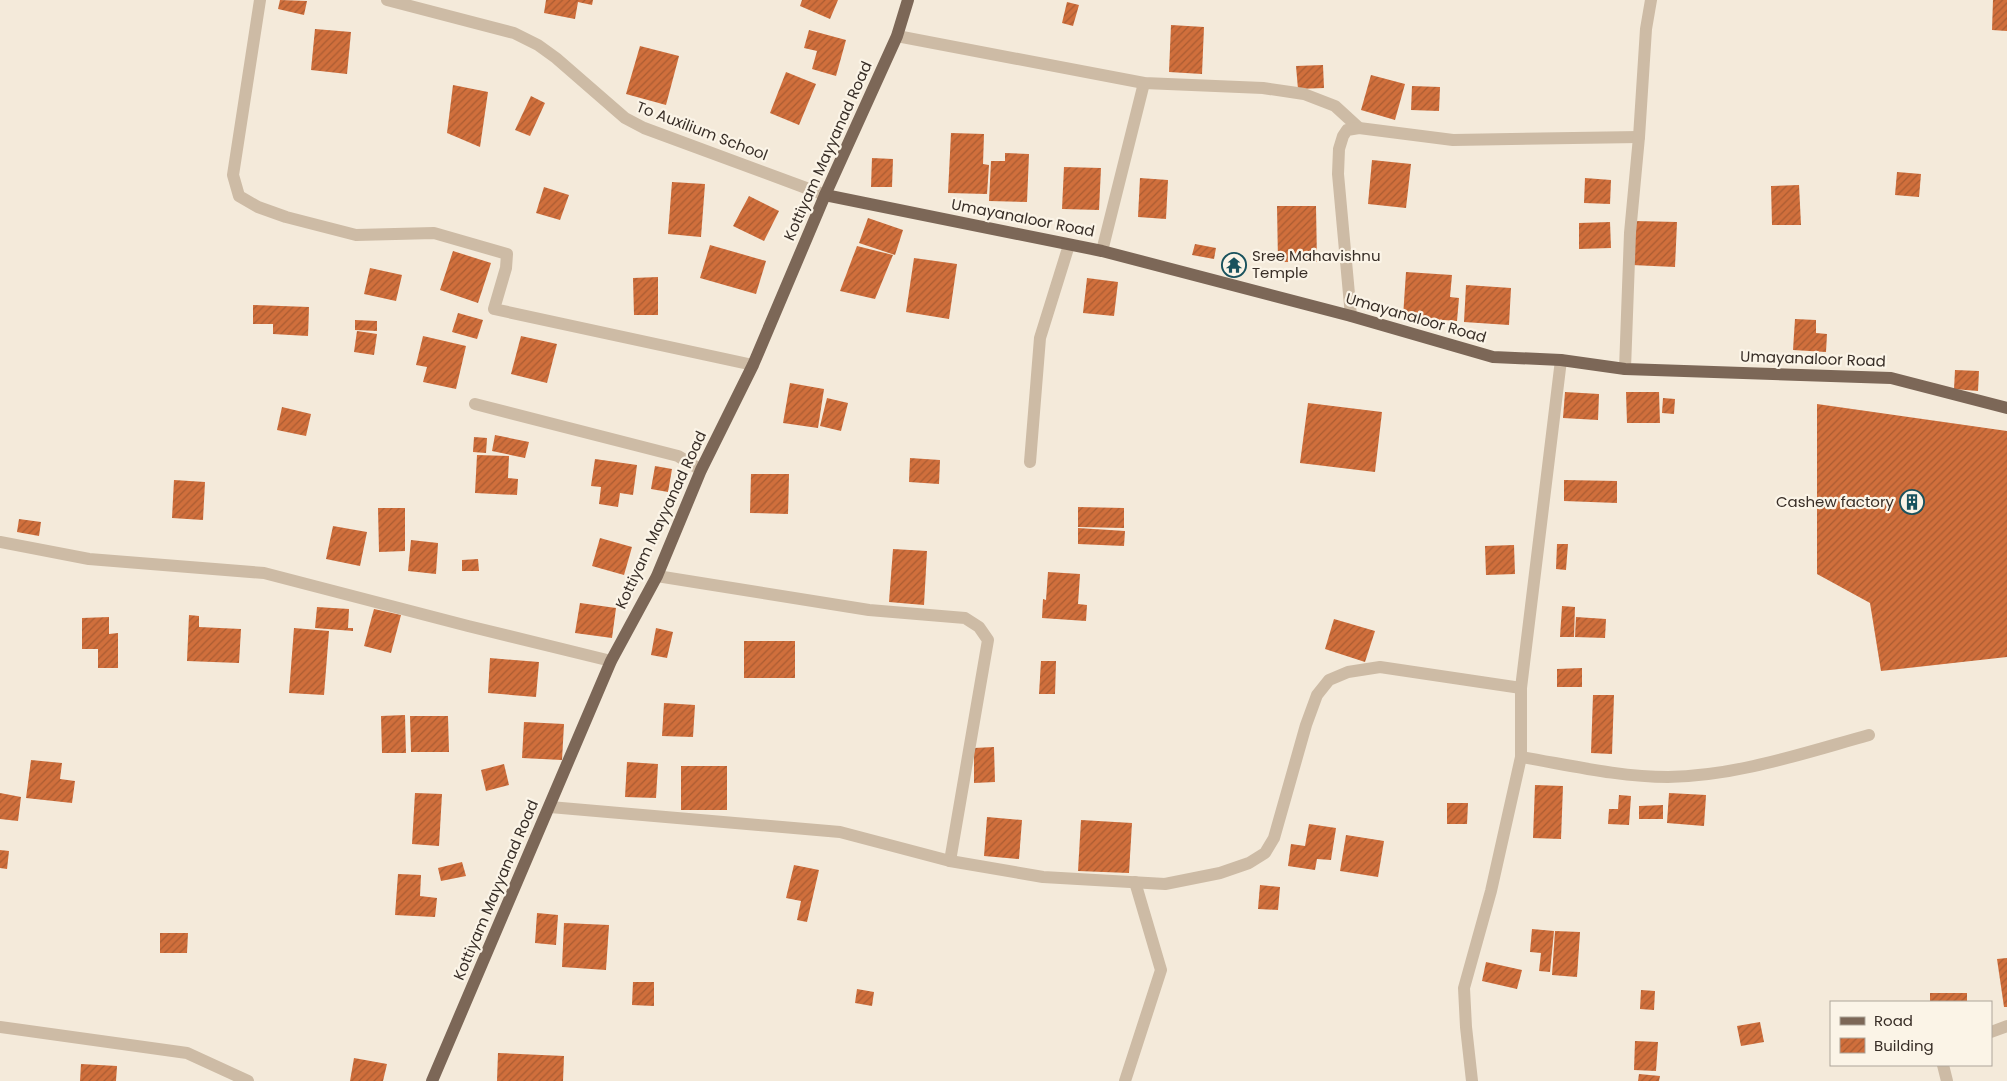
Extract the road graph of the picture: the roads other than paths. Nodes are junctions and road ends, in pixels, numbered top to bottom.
1 (260, 0) edge
2 (387, 0) edge
3 (908, 0) edge
4 (1651, 0) edge
5 (426, 5) edge
6 (897, 36) junction
7 (1144, 83) junction
8 (1359, 128) junction
9 (1639, 138) junction
10 (825, 195) junction
11 (1069, 245) junction
12 (1102, 251) junction
13 (1351, 316) junction
14 (1561, 360) junction
15 (753, 365) junction
16 (1624, 369) junction
17 (475, 404) dead end
18 (2007, 408) edge
19 (1030, 462) dead end
20 (701, 470) junction
21 (0, 542) edge
22 (656, 576) junction
23 (611, 661) junction
24 (1521, 688) junction
25 (1869, 735) dead end
26 (1521, 757) junction
27 (550, 807) junction
28 (950, 861) junction
29 (1134, 882) junction
30 (2007, 1026) edge
31 (0, 1027) edge
32 (1992, 1032) edge
33 (1943, 1066) edge
34 (248, 1081) edge
35 (432, 1081) edge
36 (1125, 1081) edge
37 (1472, 1081) edge
38 (1947, 1081) edge

1 - 15 street
2 - 5 street, To Auxilium School
3 - 6 main road, Kottiyam Mayyanad Road
4 - 9 street
5 - 10 street, To Auxilium School
6 - 7 street
6 - 10 main road, Kottiyam Mayyanad Road
7 - 8 street
7 - 12 street
8 - 9 street
8 - 13 street
9 - 16 street
10 - 11 main road, Umayanaloor Road
10 - 15 main road, Kottiyam Mayyanad Road
11 - 12 main road, Umayanaloor Road
11 - 19 street
12 - 13 main road, Umayanaloor Road
13 - 14 main road, Umayanaloor Road
14 - 16 main road, Umayanaloor Road
14 - 24 street
15 - 20 main road, Kottiyam Mayyanad Road
16 - 18 main road, Umayanaloor Road
17 - 20 street
20 - 22 main road, Kottiyam Mayyanad Road
21 - 23 street
22 - 23 main road, Kottiyam Mayyanad Road
22 - 28 street
23 - 27 main road, Kottiyam Mayyanad Road
24 - 26 street
24 - 29 street
25 - 26 street
26 - 37 street
27 - 28 street
27 - 35 main road, Kottiyam Mayyanad Road
28 - 29 street
29 - 36 street
30 - 32 street
31 - 34 street
33 - 38 street

